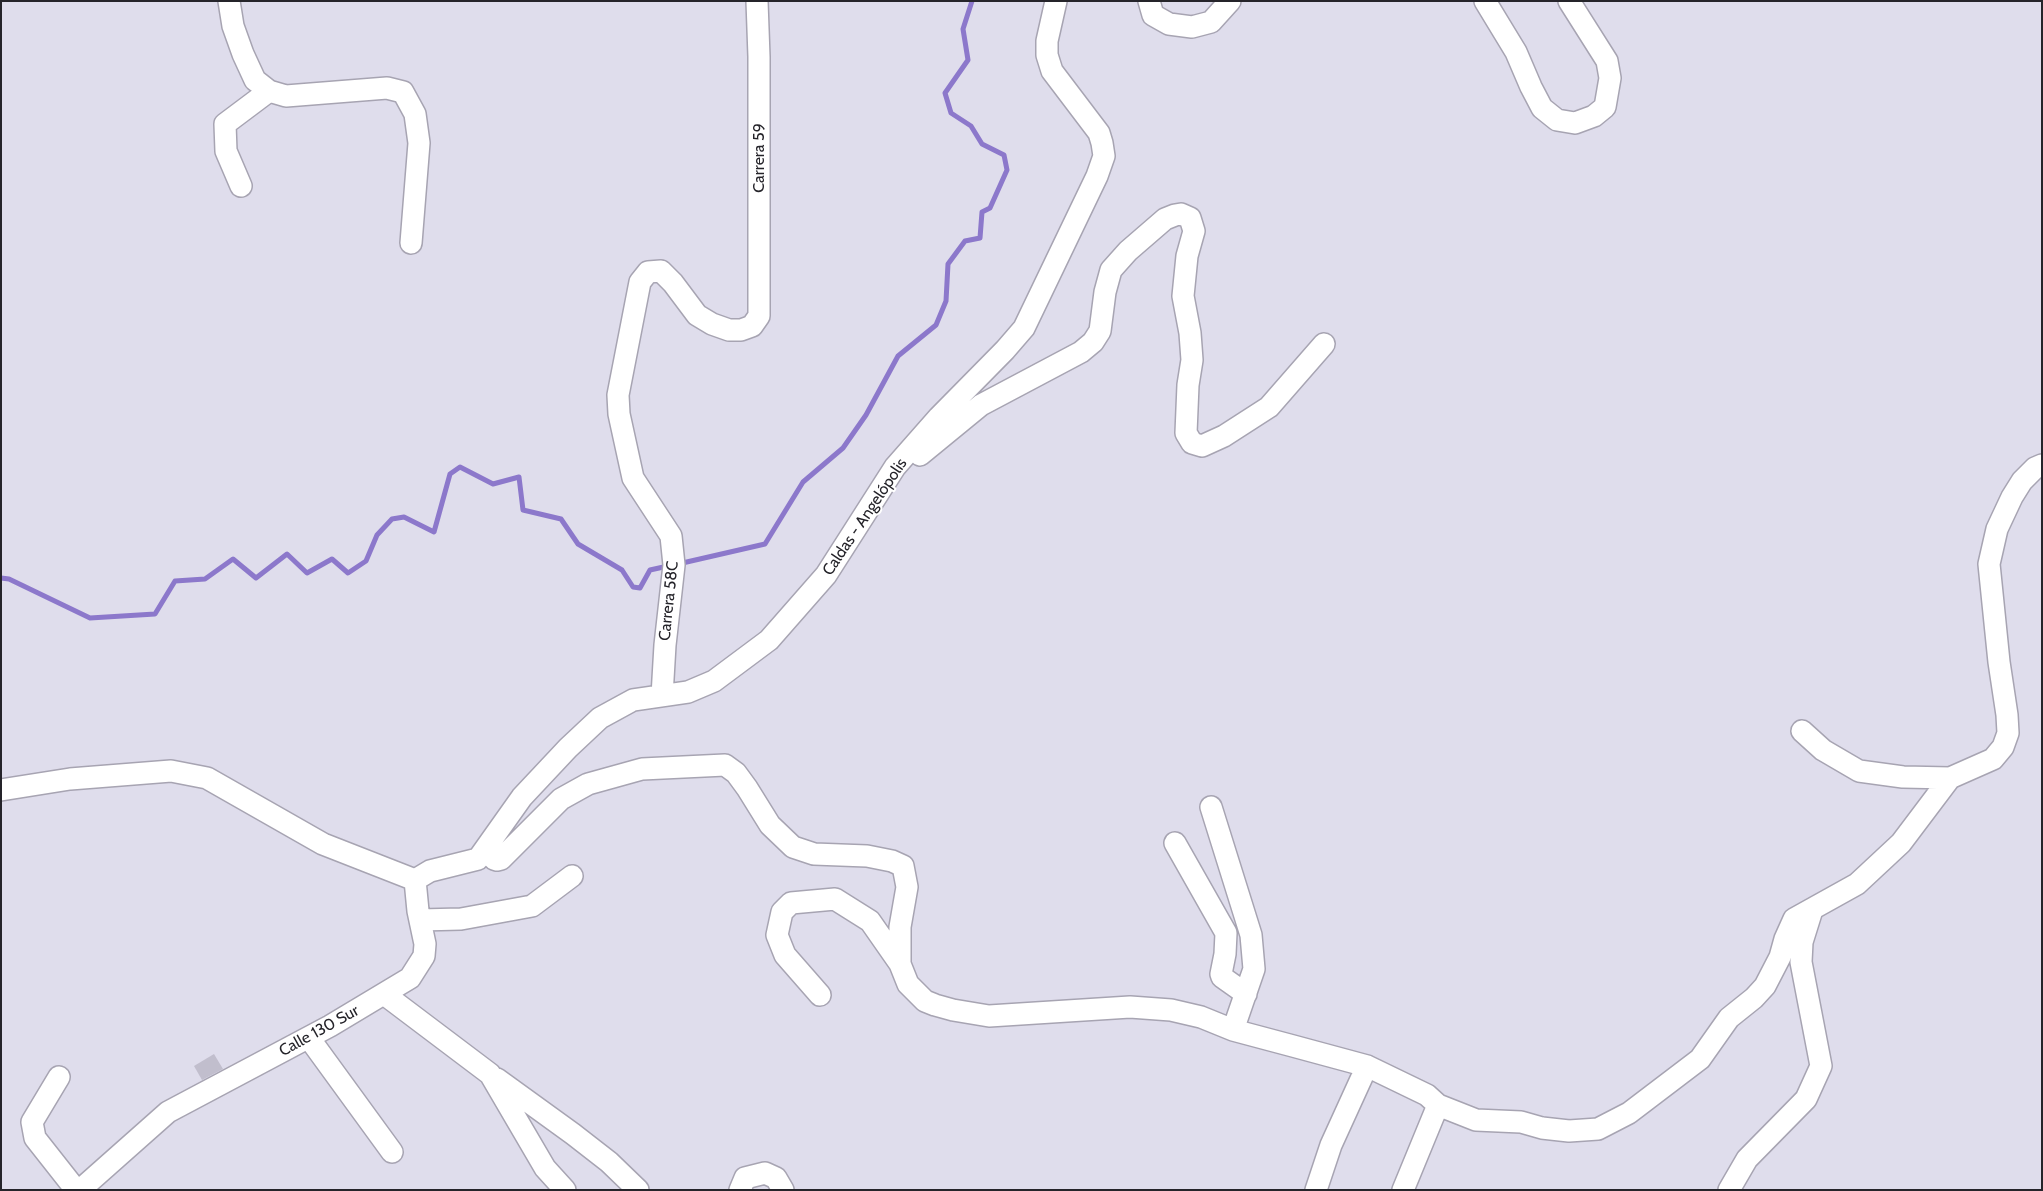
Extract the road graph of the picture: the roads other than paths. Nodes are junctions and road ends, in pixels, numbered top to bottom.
1 (229, 1) edge
2 (756, 1) edge
3 (1056, 1) edge
4 (1149, 1) edge
5 (1230, 1) edge
6 (1485, 1) edge
7 (1569, 1) edge
8 (269, 91) junction
9 (241, 186) dead end
10 (411, 244) dead end
11 (640, 282) joint
12 (1324, 344) dead end
13 (2042, 465) edge
14 (895, 467) junction
15 (662, 696) junction
16 (1802, 731) dead end
17 (1950, 778) junction
18 (1, 790) edge
19 (1211, 807) dead end
20 (1175, 843) dead end
21 (486, 848) junction
22 (572, 876) dead end
23 (415, 880) junction
24 (1812, 910) junction
25 (420, 920) junction
26 (900, 964) junction
27 (384, 994) junction
28 (1246, 994) junction
29 (820, 995) dead end
30 (1233, 1030) junction
31 (309, 1038) junction
32 (1367, 1066) junction
33 (490, 1074) junction
34 (59, 1077) dead end
35 (1438, 1105) junction
36 (392, 1152) dead end
37 (76, 1190) edge
38 (80, 1190) edge
39 (565, 1190) edge
40 (638, 1190) edge
41 (740, 1190) edge
42 (783, 1190) edge
43 (1316, 1190) edge
44 (1403, 1190) edge
45 (1729, 1190) edge

1 - 8 street
2 - 11 street, Carrera 59
3 - 14 street, Caldas - Angelópolis
4 - 5 street
6 - 7 street
8 - 9 street
8 - 10 street
11 - 15 street, Carrera 58C
12 - 14 street
13 - 17 street
14 - 15 street, Caldas - Angelópolis
15 - 21 street, Caldas - Angelópolis
16 - 17 street
17 - 24 street
18 - 23 street
19 - 28 street
20 - 28 street
21 - 23 street
21 - 26 street
22 - 25 street
23 - 25 street, Calle 130 Sur
24 - 35 street
24 - 45 street
25 - 27 street, Calle 130 Sur
26 - 29 street
26 - 30 street
27 - 31 street, Calle 130 Sur
27 - 33 street
28 - 30 street
30 - 32 street
31 - 36 street
31 - 38 street, Calle 130 Sur
32 - 35 street
32 - 43 street
33 - 39 street
33 - 40 street
34 - 37 street
35 - 44 street
41 - 42 street

